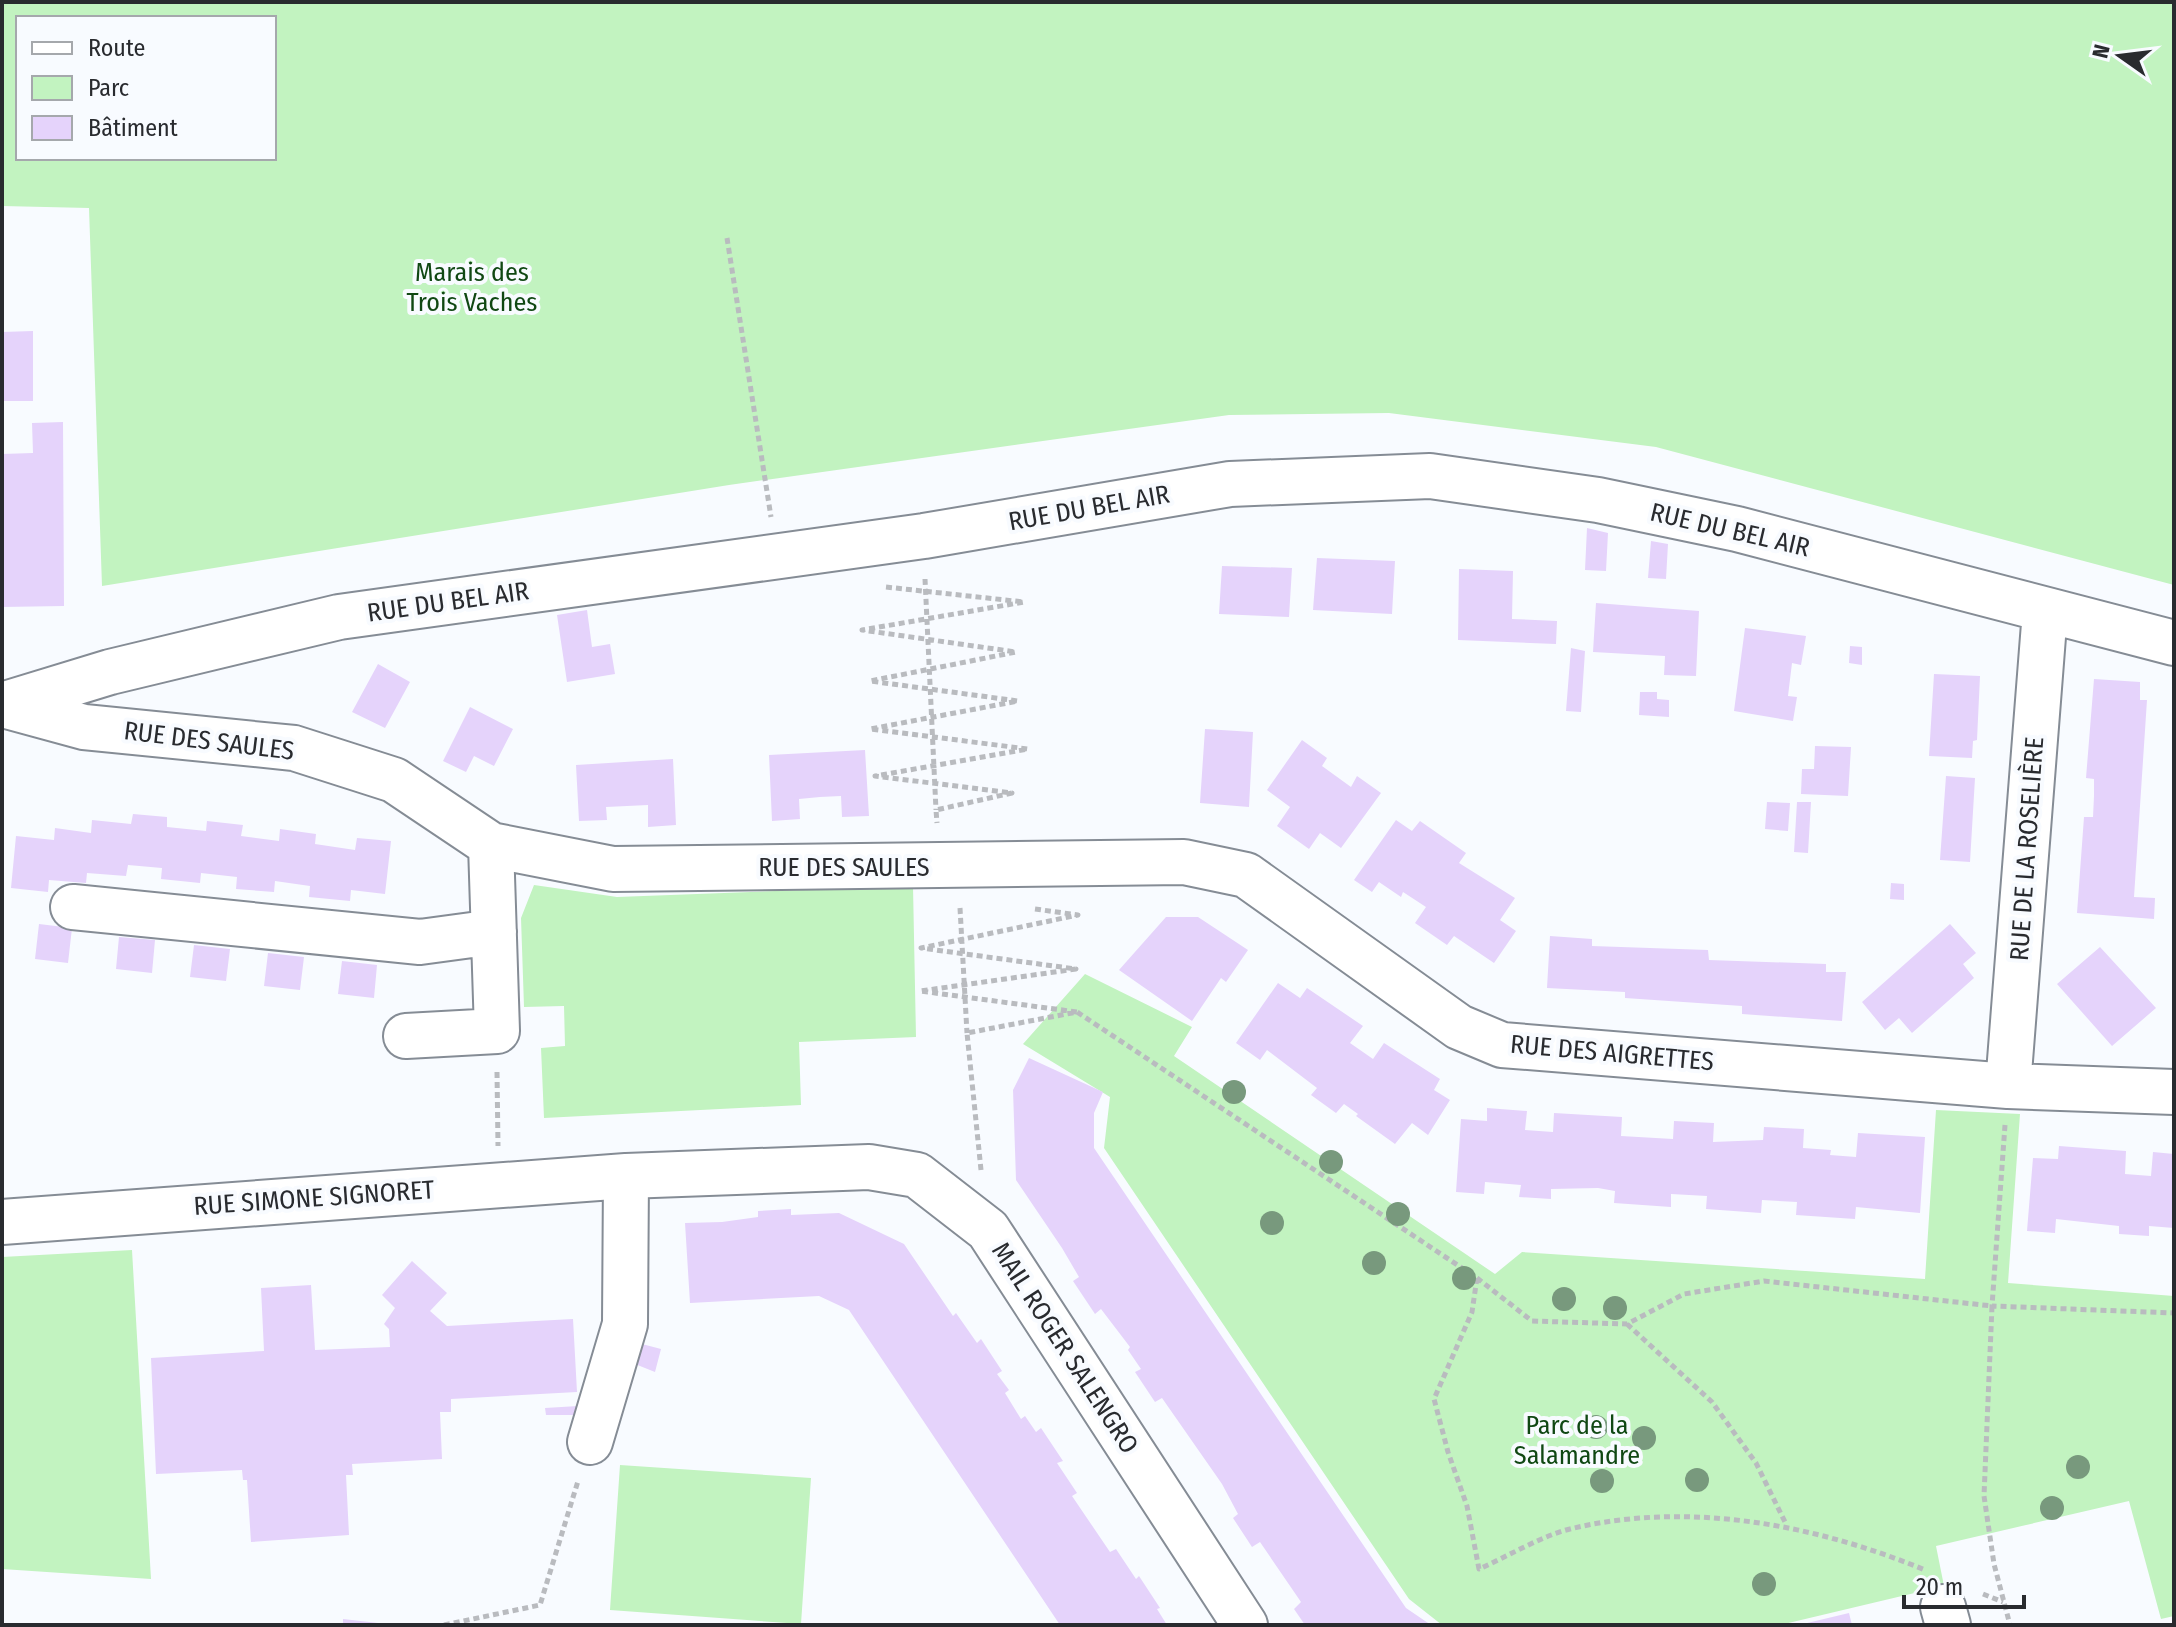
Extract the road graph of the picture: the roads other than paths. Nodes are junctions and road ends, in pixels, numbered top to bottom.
1 (2045, 611) junction
2 (2174, 643) edge
3 (2, 705) edge
4 (491, 845) junction
5 (948, 867) joint
6 (73, 907) dead end
7 (494, 932) junction
8 (406, 1036) dead end
9 (2008, 1086) junction
10 (2174, 1092) edge
11 (626, 1176) junction
12 (2, 1222) edge
13 (590, 1442) road end
14 (1245, 1625) edge

1 - 2 street, RUE DU BEL AIR
1 - 3 street, RUE DU BEL AIR
1 - 9 street, RUE DE LA ROSELIÈRE
3 - 4 street, RUE DES SAULES
4 - 5 street, RUE DES SAULES
4 - 7 street
5 - 9 street, RUE DES AIGRETTES
6 - 7 street
7 - 8 street
9 - 10 street, RUE DES AIGRETTES
11 - 12 street, RUE SIMONE SIGNORET
11 - 13 street
11 - 14 street, MAIL ROGER SALENGRO

